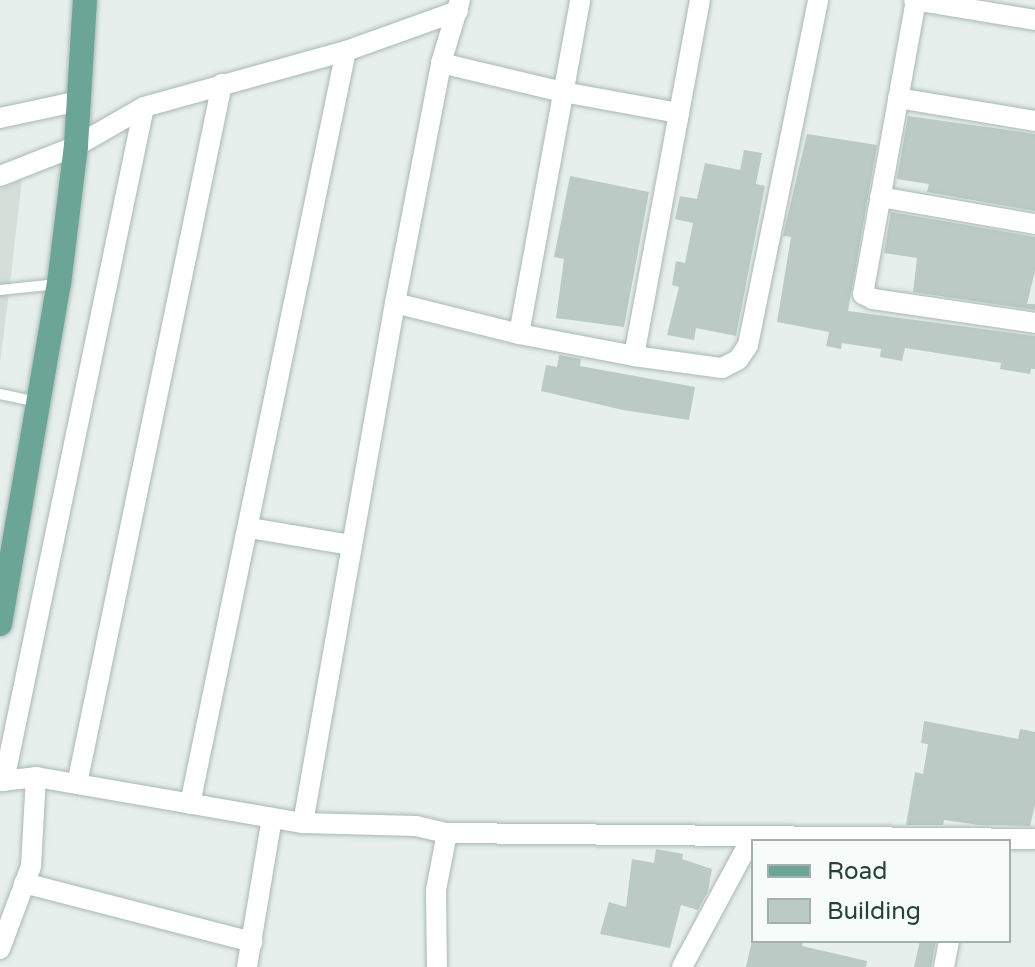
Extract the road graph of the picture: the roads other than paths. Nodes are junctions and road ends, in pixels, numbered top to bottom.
1 (85, 0) edge
2 (580, 0) edge
3 (700, 0) edge
4 (818, 0) edge
5 (915, 0) edge
6 (459, 6) edge
7 (1035, 20) edge
8 (346, 51) junction
9 (441, 63) junction
10 (222, 84) junction
11 (563, 92) junction
12 (898, 98) junction
13 (79, 101) junction
14 (144, 107) junction
15 (679, 113) junction
16 (0, 118) edge
17 (1035, 121) edge
18 (76, 146) junction
19 (0, 176) edge
20 (880, 197) junction
21 (1035, 224) edge
22 (59, 284) junction
23 (0, 290) edge
24 (395, 303) junction
25 (1035, 323) edge
26 (519, 334) junction
27 (634, 356) junction
28 (0, 394) edge
29 (38, 402) junction
30 (250, 528) junction
31 (351, 545) junction
32 (0, 624) edge
33 (36, 777) junction
34 (2, 781) edge
35 (77, 784) junction
36 (190, 804) junction
37 (272, 818) junction
38 (303, 823) junction
39 (447, 833) junction
40 (752, 837) junction
41 (895, 839) edge
42 (1011, 839) edge
43 (1035, 839) edge
44 (24, 883) junction
45 (252, 942) junction
46 (949, 943) edge
47 (0, 949) edge
48 (247, 967) edge
49 (437, 967) edge
50 (682, 967) edge
51 (944, 967) edge

1 - 13 main road
2 - 11 street
3 - 15 street
4 - 27 street
5 - 7 street
5 - 12 street
6 - 8 street
6 - 9 street
8 - 10 street
8 - 30 street
9 - 11 street
9 - 24 street
10 - 14 street
10 - 35 street
11 - 15 street
11 - 26 street
12 - 17 street
12 - 20 street
13 - 16 street
13 - 18 main road
14 - 18 street
14 - 34 street
15 - 27 street
18 - 19 street
18 - 22 main road
20 - 21 street
20 - 25 street
22 - 23 lane
22 - 29 main road
24 - 26 street
24 - 31 street
26 - 27 street
28 - 29 lane
29 - 32 main road
30 - 31 street
30 - 36 street
31 - 38 street
33 - 34 street
33 - 35 street
33 - 44 street
35 - 36 street
36 - 37 street
37 - 38 street
37 - 45 street
38 - 39 street
39 - 40 street
39 - 49 street
40 - 41 street
40 - 50 street
42 - 43 street
44 - 45 street
44 - 47 street
45 - 48 street
46 - 51 street

